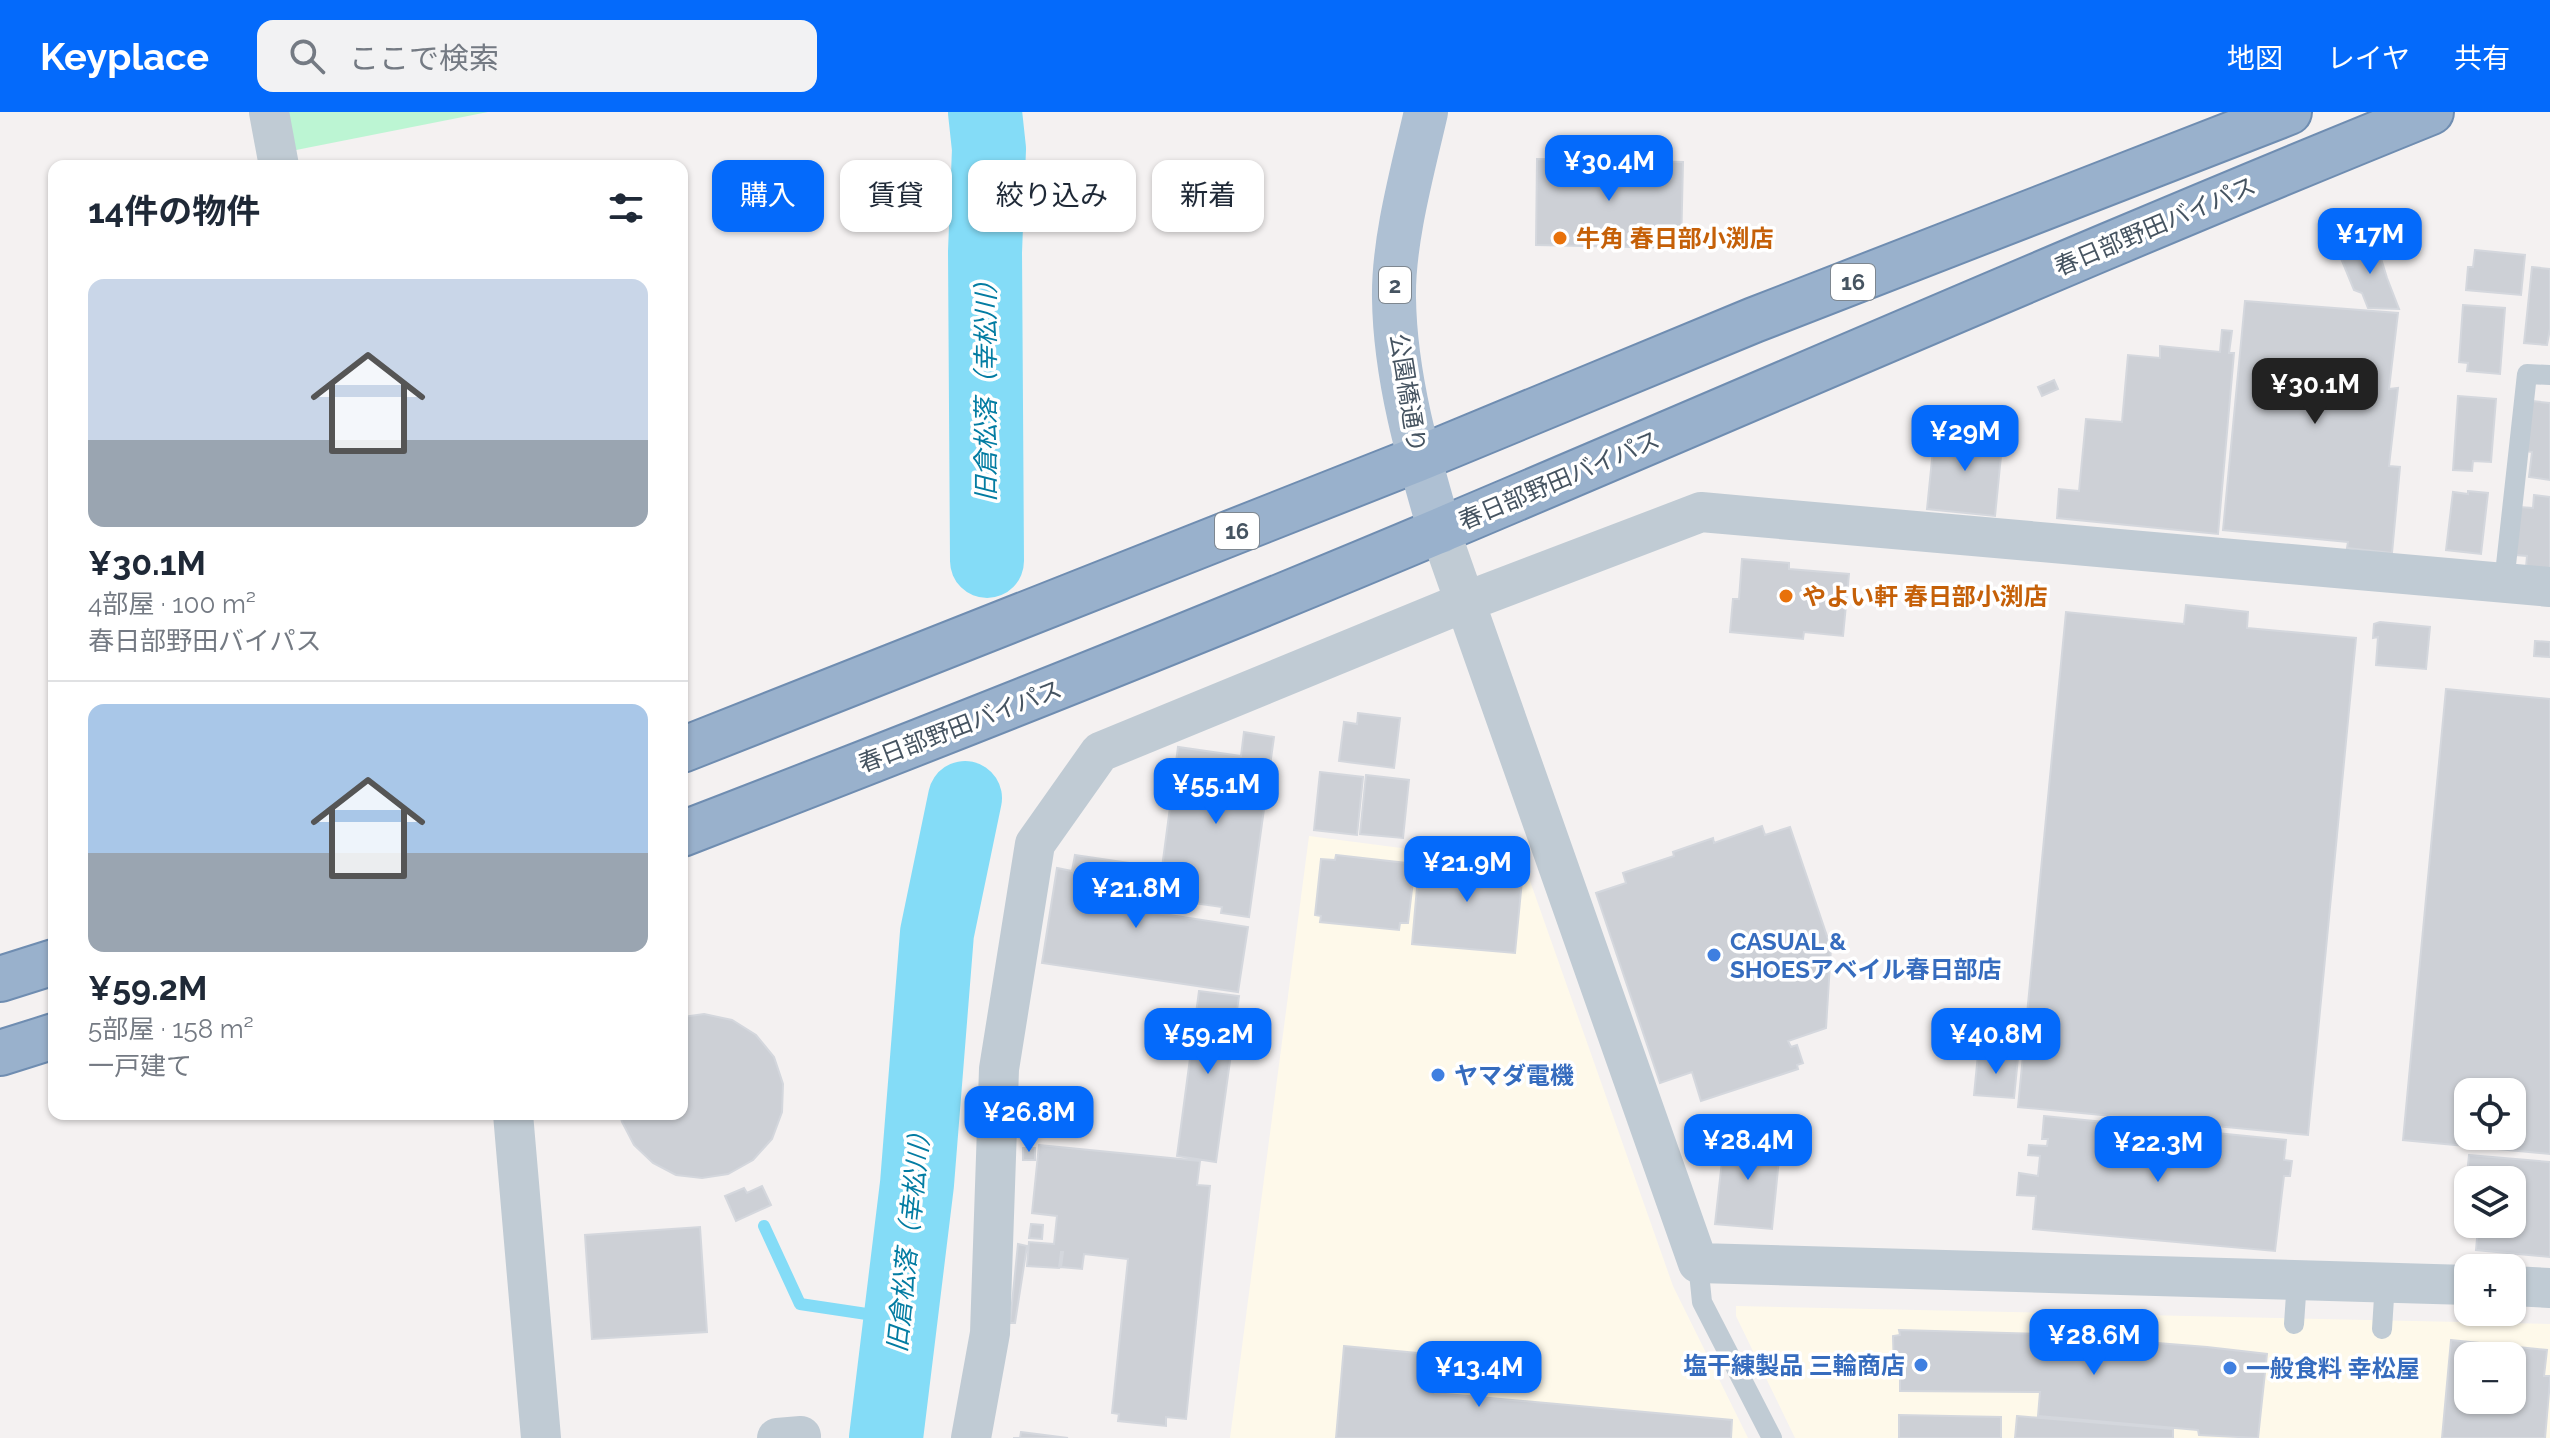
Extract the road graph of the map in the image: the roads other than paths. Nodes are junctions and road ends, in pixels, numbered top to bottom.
1 (269, 112) edge
2 (1426, 112) edge
3 (2273, 112) edge
4 (2289, 112) edge
5 (2431, 112) edge
6 (2211, 143) junction
7 (278, 160) edge
8 (2550, 375) edge
9 (1418, 459) junction
10 (1440, 531) junction
11 (2504, 583) junction
12 (2550, 587) edge
13 (1465, 602) junction
14 (688, 748) edge
15 (688, 832) edge
16 (48, 964) edge
17 (0, 979) edge
18 (48, 1038) edge
19 (0, 1053) edge
20 (514, 1120) edge
21 (1698, 1263) junction
22 (2297, 1280) junction
23 (2385, 1282) junction
24 (2454, 1284) edge
25 (2526, 1287) edge
26 (2550, 1288) edge
27 (2294, 1324) dead end
28 (2382, 1329) dead end
29 (541, 1438) edge
30 (971, 1438) edge
31 (1772, 1438) edge

1 - 7 street
2 - 9 main road, 公園橋通り / 2
3 - 6 highway, 16
4 - 6 highway, 16
5 - 10 highway, 春日部野田バイパス
6 - 9 highway, 16
8 - 11 lane
9 - 10 main road, 公園橋通り / 2
9 - 14 highway, 16
10 - 13 street
10 - 15 highway, 春日部野田バイパス
11 - 12 street
11 - 13 street
13 - 21 street
13 - 30 street
16 - 17 highway
18 - 19 highway
20 - 29 street
21 - 22 street
21 - 31 lane
22 - 23 street
22 - 27 lane
23 - 24 street
23 - 28 lane
25 - 26 street

